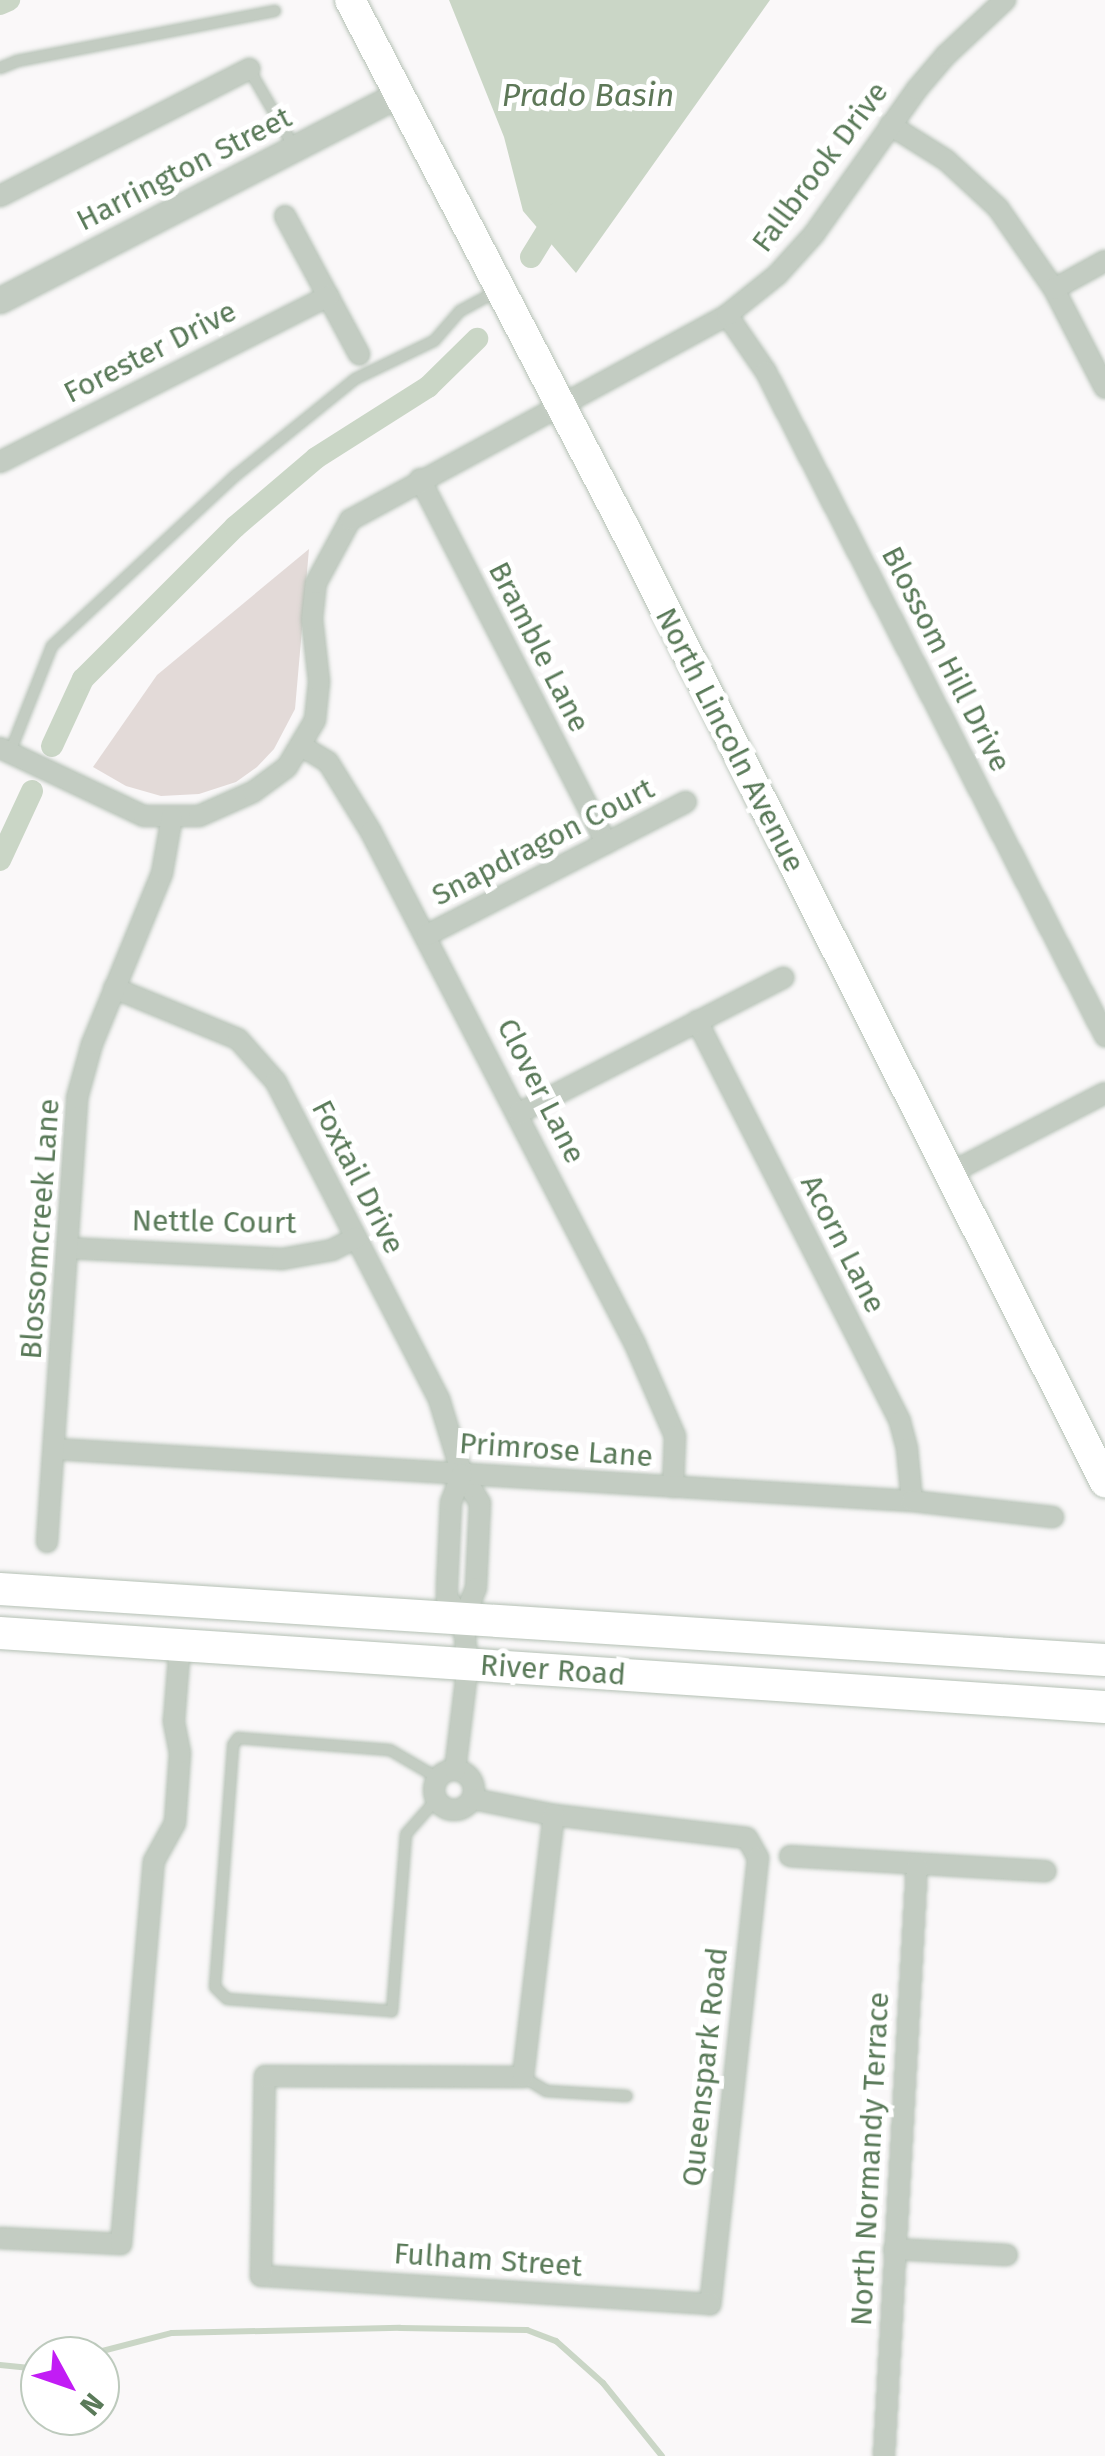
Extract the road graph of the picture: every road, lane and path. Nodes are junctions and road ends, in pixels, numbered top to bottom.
1 (350, 0) edge
2 (1005, 0) edge
3 (274, 11) dead end
4 (0, 68) edge
5 (250, 69) joint
6 (398, 95) junction
7 (890, 125) junction
8 (295, 148) junction
9 (0, 196) edge
10 (286, 216) dead end
11 (1105, 260) edge
12 (1054, 288) junction
13 (500, 289) junction
14 (328, 296) junction
15 (0, 300) edge
16 (726, 315) junction
17 (359, 354) dead end
18 (1105, 388) edge
19 (561, 409) junction
20 (0, 462) edge
21 (420, 478) junction
22 (303, 746) junction
23 (5, 751) edge
24 (686, 802) dead end
25 (172, 817) junction
26 (606, 843) junction
27 (426, 936) junction
28 (783, 978) dead end
29 (114, 988) junction
30 (698, 1022) junction
31 (1105, 1036) edge
32 (1105, 1093) edge
33 (519, 1113) junction
34 (950, 1174) junction
35 (356, 1238) junction
36 (67, 1248) junction
37 (55, 1449) junction
38 (462, 1474) junction
39 (1105, 1482) edge
40 (673, 1487) junction
41 (912, 1501) junction
42 (1052, 1517) dead end
43 (47, 1542) dead end
44 (448, 1544) junction
45 (478, 1546) junction
46 (0, 1589) edge
47 (463, 1621) junction
48 (0, 1633) edge
49 (180, 1645) junction
50 (1105, 1660) edge
51 (468, 1664) junction
52 (1105, 1707) edge
53 (446, 1774) junction
54 (436, 1800) junction
55 (472, 1800) junction
56 (554, 1815) junction
57 (790, 1856) dead end
58 (917, 1866) junction
59 (1046, 1871) dead end
60 (523, 2078) junction
61 (627, 2096) dead end
62 (0, 2238) edge
63 (894, 2249) junction
64 (1007, 2255) dead end
65 (710, 2304) joint
66 (884, 2456) edge

1 - 6 main road, North Lincoln Avenue
2 - 7 street, Fallbrook Drive
3 - 4 lane
5 - 8 lane
5 - 9 street
6 - 8 street, Harrington Street
6 - 13 main road, North Lincoln Avenue
7 - 12 street
7 - 16 street, Fallbrook Drive
8 - 15 street, Harrington Street
10 - 14 street
11 - 12 street
12 - 18 street
13 - 19 main road, North Lincoln Avenue
13 - 23 lane
14 - 17 street
14 - 20 street, Forester Drive
16 - 19 street, Fallbrook Drive
16 - 31 street, Blossom Hill Drive
19 - 21 street, Fallbrook Drive
19 - 34 main road, North Lincoln Avenue
21 - 22 street, Fallbrook Drive
21 - 26 street, Bramble Lane
22 - 25 street
22 - 27 street, Clover Lane
23 - 25 street
24 - 26 street, Snapdragon Court
25 - 29 street, Blossomcreek Lane
26 - 27 street, Snapdragon Court
27 - 33 street, Clover Lane
28 - 30 street
29 - 35 street, Foxtail Drive
29 - 36 street, Blossomcreek Lane
30 - 33 street
30 - 41 street, Acorn Lane
32 - 34 street
33 - 40 street, Clover Lane
34 - 39 main road, North Lincoln Avenue
35 - 36 street, Nettle Court
35 - 38 street, Foxtail Drive
36 - 37 street, Blossomcreek Lane
37 - 38 street, Primrose Lane
37 - 43 street, Blossomcreek Lane
38 - 40 street, Primrose Lane
38 - 44 street
38 - 45 street, Foxtail Drive
40 - 41 street, Primrose Lane
41 - 42 street, Primrose Lane
44 - 45 lane
44 - 47 street
45 - 47 street, Foxtail Drive
46 - 47 main road, River Road
47 - 50 main road, River Road
47 - 51 street
48 - 49 main road, River Road
49 - 51 main road, River Road
49 - 62 street
51 - 52 main road, River Road
51 - 53 street
53 - 54 street
53 - 54 lane
53 - 55 street
54 - 55 street
55 - 56 street
56 - 60 street
56 - 65 street, Queenspark Road
57 - 58 street
58 - 59 street
58 - 63 street, North Normandy Terrace
60 - 61 lane
60 - 65 street, Fulham Street
63 - 64 street
63 - 66 street, North Normandy Terrace

